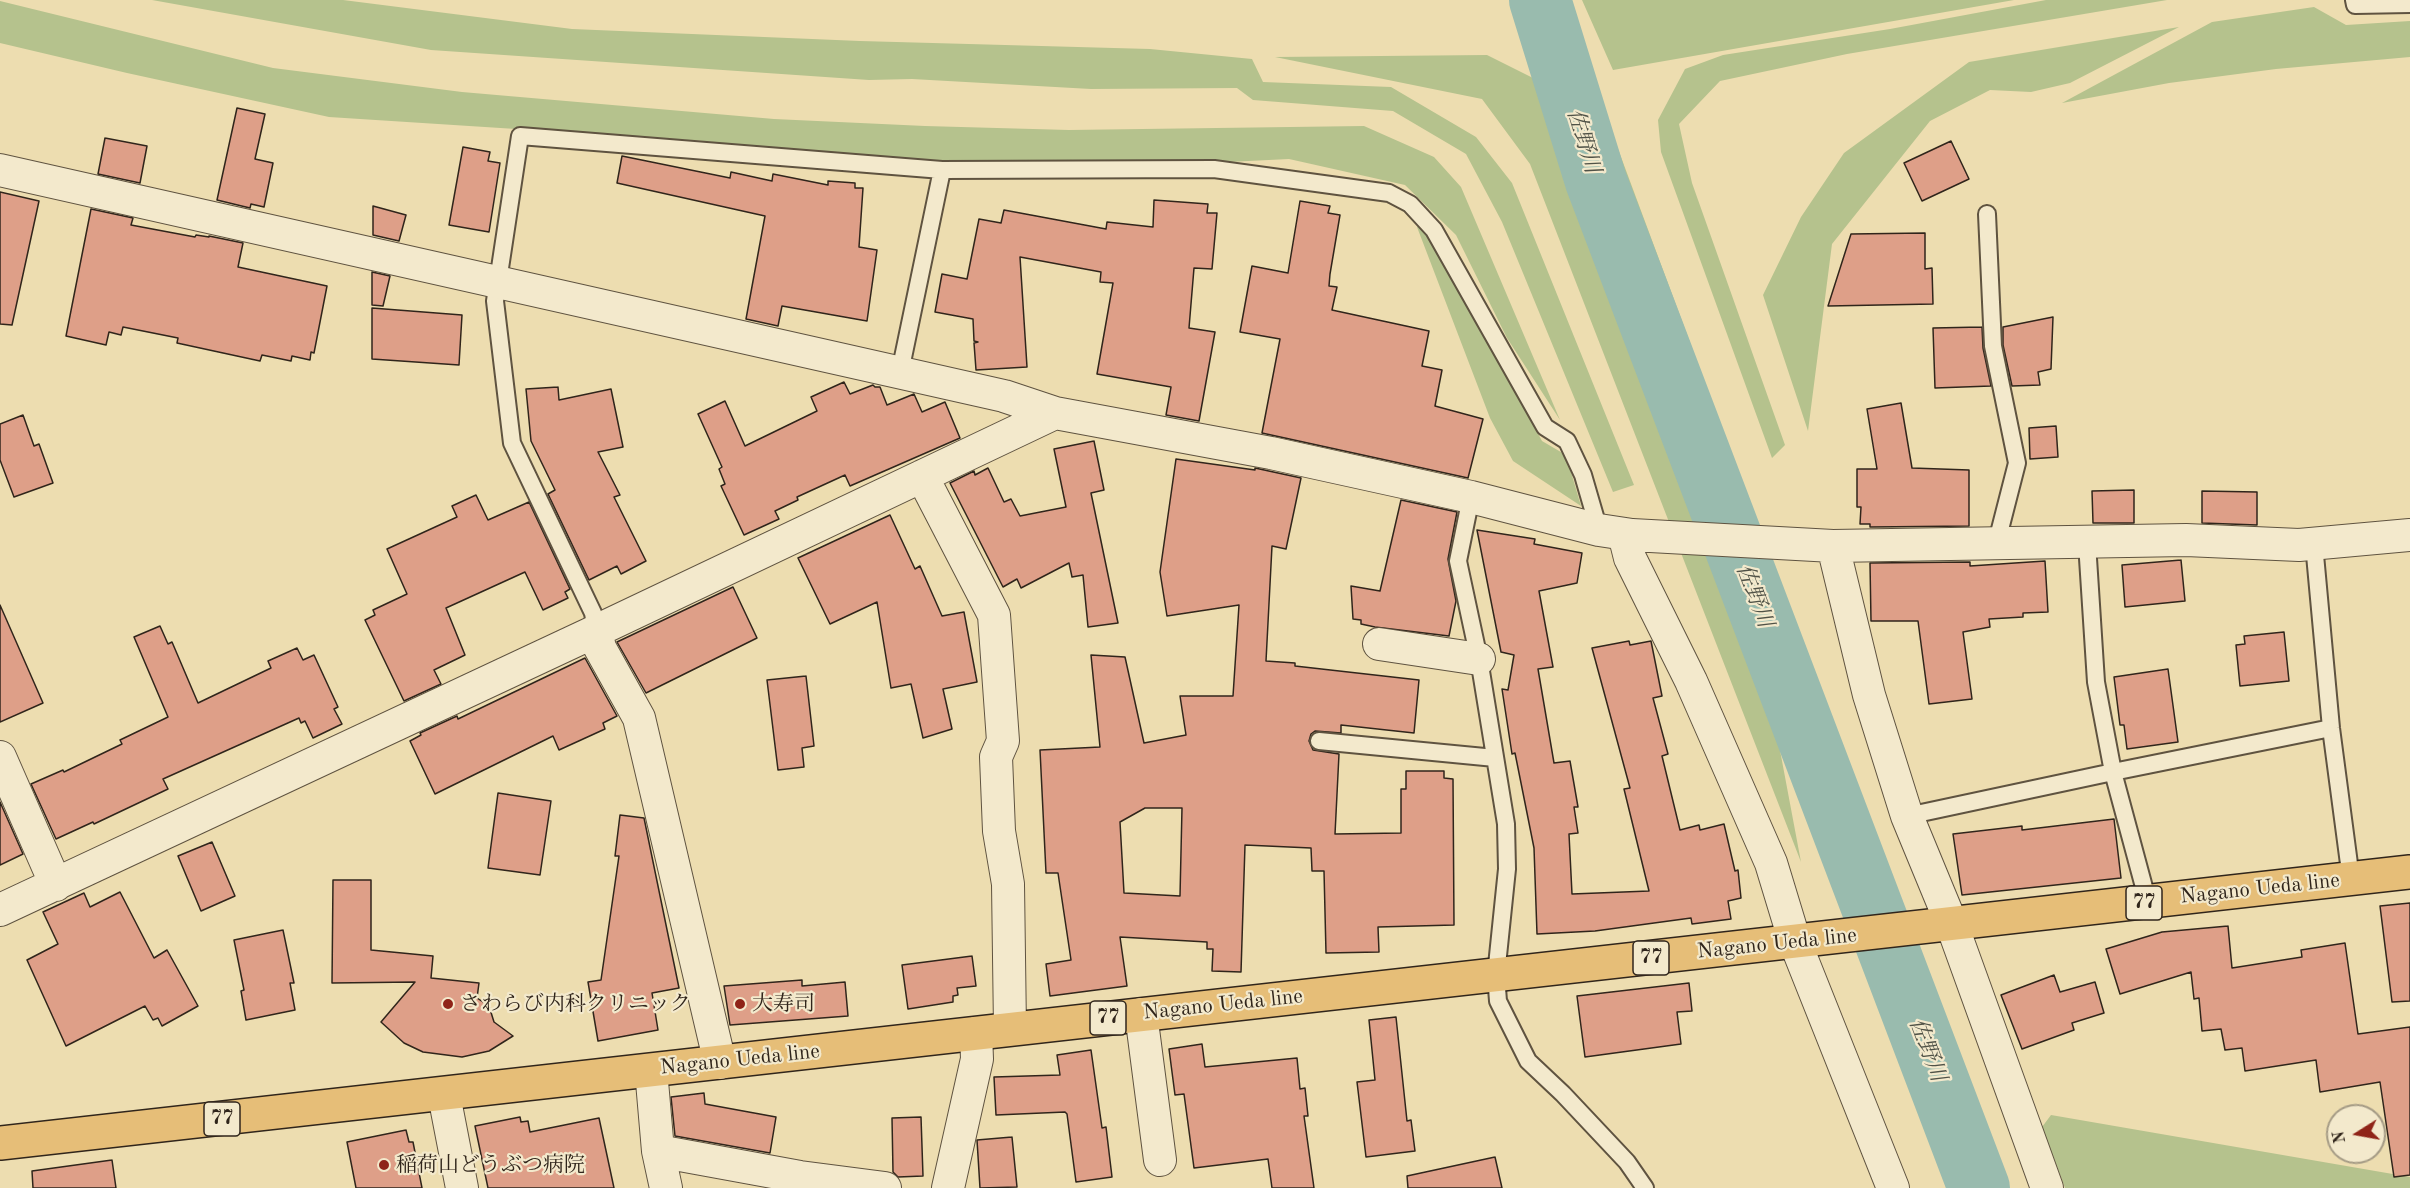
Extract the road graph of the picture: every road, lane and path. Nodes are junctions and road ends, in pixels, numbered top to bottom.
1 (2354, 0) edge
2 (2410, 4) edge
3 (0, 170) edge
4 (942, 170) junction
5 (1987, 214) dead end
6 (500, 284) junction
7 (900, 372) junction
8 (1055, 412) junction
9 (922, 476) junction
10 (1471, 497) junction
11 (1618, 533) junction
12 (2410, 535) edge
13 (2087, 543) junction
14 (2314, 544) junction
15 (1824, 545) junction
16 (1996, 545) junction
17 (596, 631) junction
18 (1379, 644) dead end
19 (1479, 659) junction
20 (2331, 728) junction
21 (1318, 741) dead end
22 (0, 757) edge
23 (1496, 758) junction
24 (2113, 772) junction
25 (1907, 816) junction
26 (2410, 872) edge
27 (2351, 879) junction
28 (56, 885) junction
29 (2148, 902) junction
30 (0, 910) edge
31 (1945, 926) junction
32 (1801, 941) junction
33 (1496, 975) junction
34 (1141, 1014) junction
35 (1010, 1029) junction
36 (976, 1033) junction
37 (720, 1063) junction
38 (651, 1070) junction
39 (444, 1095) junction
40 (0, 1143) edge
41 (658, 1152) junction
42 (1160, 1160) dead end
43 (462, 1188) edge
44 (666, 1188) edge
45 (885, 1188) edge
46 (948, 1188) edge
47 (1645, 1188) edge
48 (1893, 1188) edge
49 (2047, 1188) edge

1 - 2 lane
3 - 6 street
4 - 6 lane
4 - 7 lane
4 - 11 lane
5 - 16 lane
6 - 7 street
6 - 17 lane
7 - 8 street
8 - 9 street
8 - 10 street
9 - 17 street
9 - 35 street
10 - 11 street
10 - 19 lane
11 - 15 street
11 - 32 street
12 - 14 street
13 - 14 street
13 - 16 street
13 - 24 lane
14 - 20 lane
15 - 16 street
15 - 25 street
17 - 28 street
17 - 37 street
18 - 19 street
19 - 23 lane
20 - 24 lane
20 - 27 lane
21 - 23 lane
22 - 28 street
23 - 33 lane
24 - 25 lane
24 - 29 lane
25 - 31 street
26 - 27 main road, Nagano Ueda line / 77
27 - 29 main road, Nagano Ueda line / 77
28 - 30 street
29 - 31 main road, Nagano Ueda line / 77
31 - 32 main road, Nagano Ueda line / 77
31 - 49 street
32 - 33 main road, Nagano Ueda line / 77
32 - 48 street
33 - 34 main road, Nagano Ueda line / 77
33 - 47 lane
34 - 35 main road, Nagano Ueda line / 77
34 - 42 street
35 - 36 main road, Nagano Ueda line / 77
36 - 37 main road, Nagano Ueda line / 77
36 - 46 street
37 - 38 main road, Nagano Ueda line / 77
38 - 39 main road, Nagano Ueda line / 77
38 - 41 street
39 - 40 main road, Nagano Ueda line / 77
39 - 43 street
41 - 44 street
41 - 45 street

